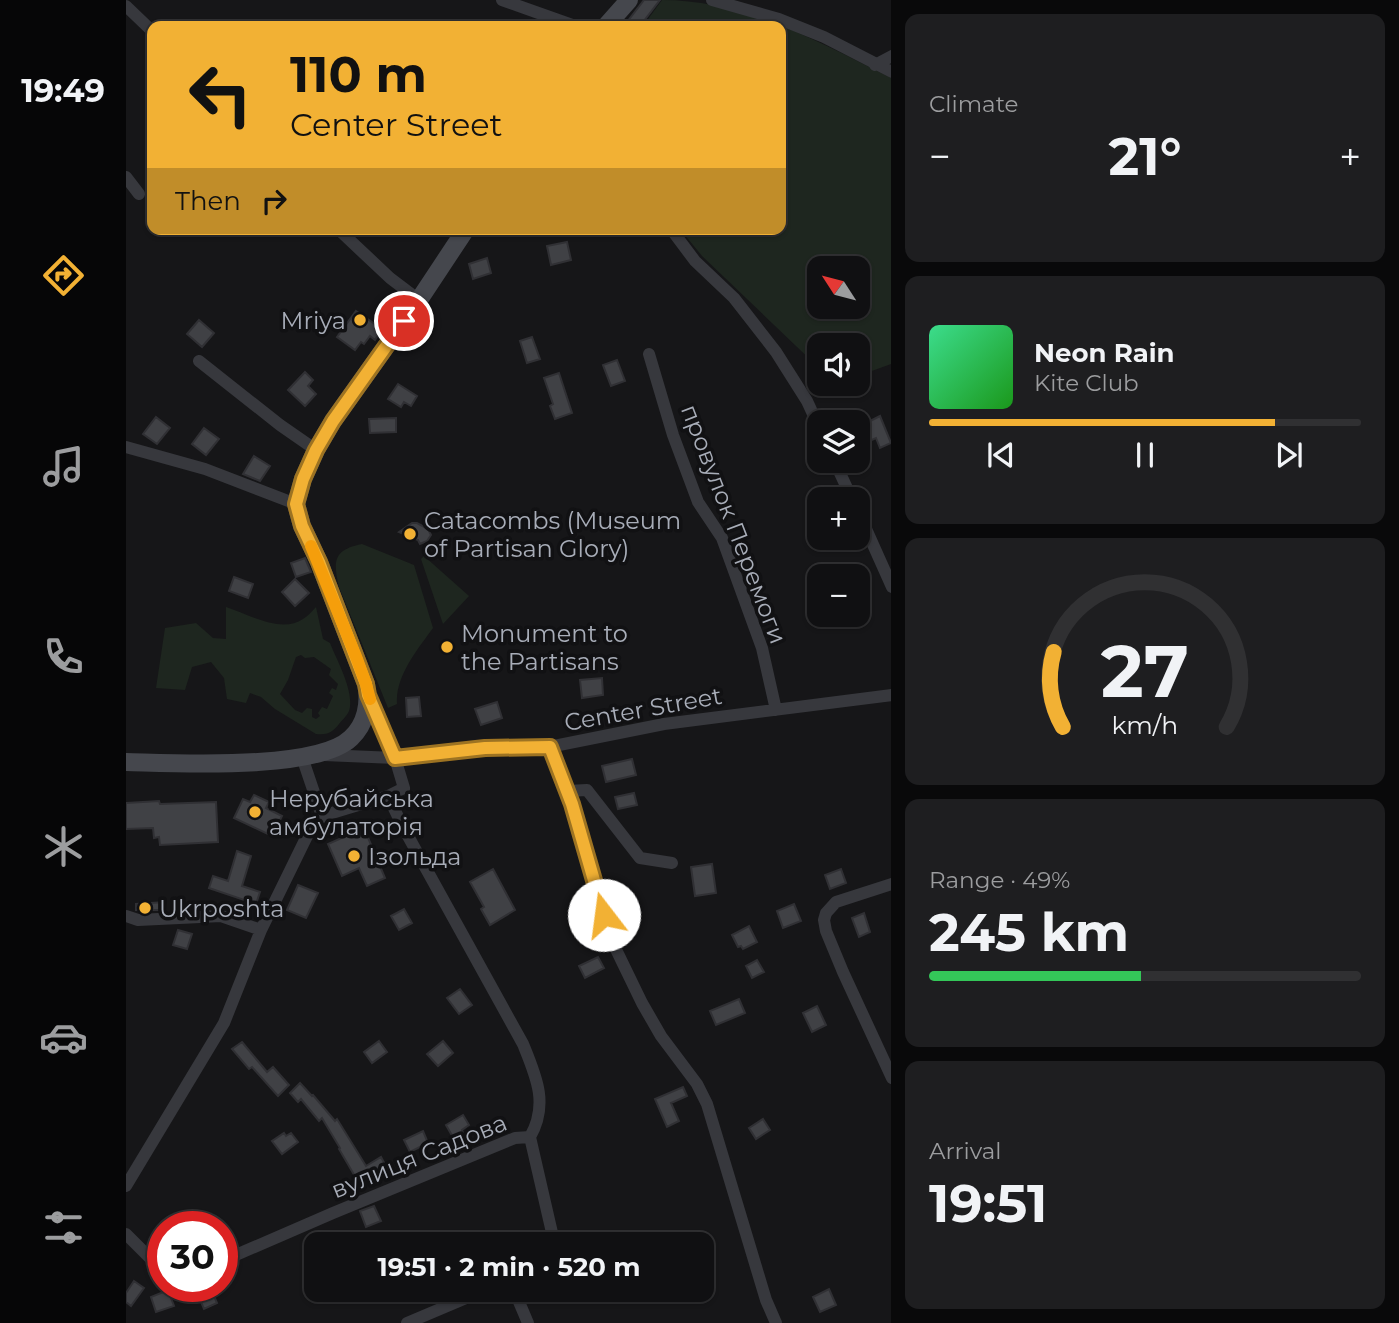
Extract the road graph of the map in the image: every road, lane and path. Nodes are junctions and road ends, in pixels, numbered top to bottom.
1 (502, 0) edge
2 (629, 0) edge
3 (712, 0) edge
4 (126, 6) edge
5 (561, 21) edge
6 (610, 21) edge
7 (784, 21) edge
8 (786, 22) edge
9 (147, 26) edge
10 (891, 56) edge
11 (875, 65) junction
12 (891, 72) edge
13 (126, 177) edge
14 (139, 194) dead end
15 (344, 235) edge
16 (462, 235) edge
17 (676, 235) edge
18 (419, 300) junction
19 (649, 354) dead end
20 (199, 361) dead end
21 (811, 410) edge
22 (126, 447) edge
23 (316, 450) junction
24 (296, 504) junction
25 (870, 539) edge
26 (891, 587) edge
27 (368, 695) junction
28 (891, 695) edge
29 (776, 710) junction
30 (550, 747) junction
31 (309, 755) junction
32 (395, 758) junction
33 (126, 762) edge
34 (567, 791) junction
35 (388, 796) junction
36 (322, 816) junction
37 (672, 863) dead end
38 (891, 884) edge
39 (126, 916) edge
40 (261, 930) junction
41 (891, 1078) edge
42 (530, 1137) junction
43 (126, 1186) edge
44 (552, 1232) edge
45 (126, 1234) edge
46 (238, 1254) edge
47 (147, 1255) edge
48 (457, 1302) edge
49 (519, 1302) edge
50 (407, 1323) edge
51 (528, 1323) edge
52 (776, 1323) edge

1 - 5 street
2 - 6 street
3 - 7 street
4 - 9 street
8 - 11 street
10 - 11 street
11 - 12 street
13 - 14 street
15 - 18 street
16 - 18 street
17 - 21 street
18 - 23 street
19 - 29 street, провулок Перемоги
20 - 23 street
22 - 24 street
23 - 24 street
24 - 27 street
25 - 26 street
27 - 31 street
27 - 32 street
28 - 29 street, Center Street
29 - 30 street, Center Street
30 - 32 street, Center Street
30 - 34 street
31 - 32 street, Center Street
31 - 33 street
31 - 36 street
32 - 35 street
34 - 37 street
34 - 52 street
35 - 36 street
35 - 42 street
36 - 40 street
38 - 41 street
39 - 40 street
40 - 43 street
42 - 44 street, вулиця Садова
42 - 46 street, вулиця Садова
45 - 47 street
48 - 50 street
49 - 51 street

